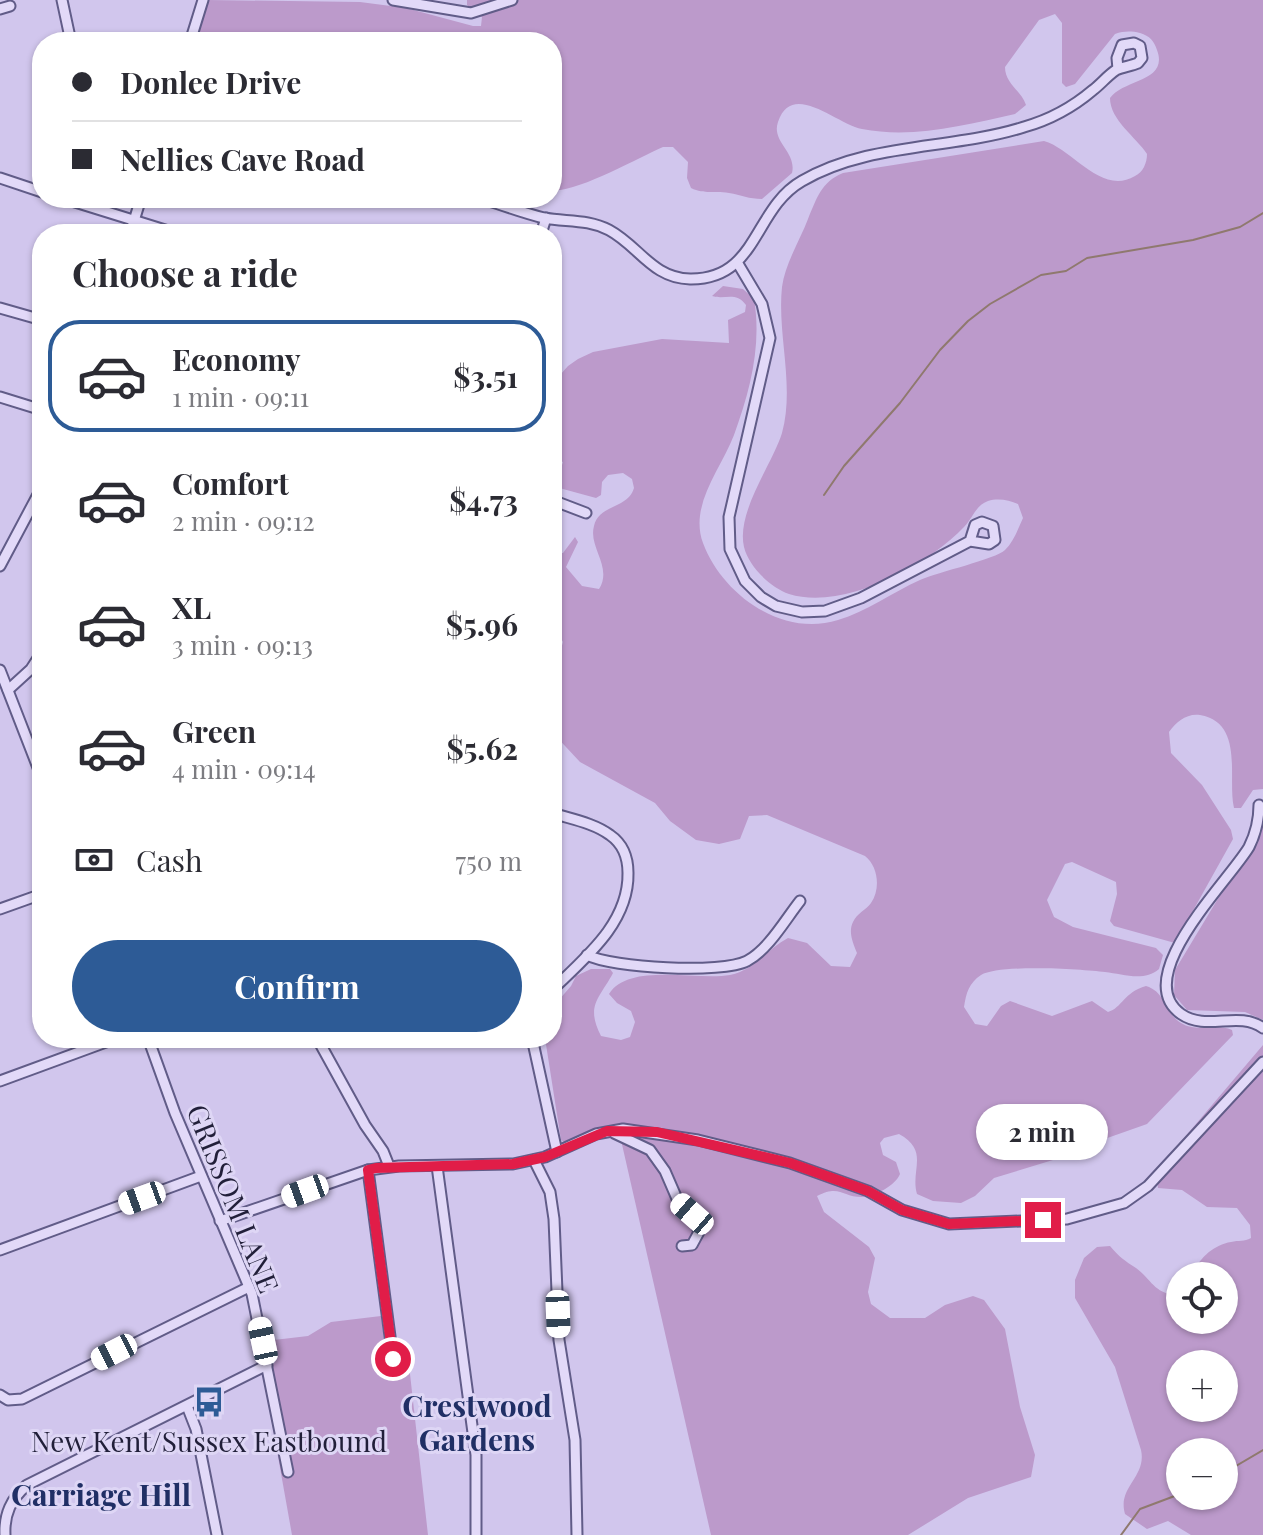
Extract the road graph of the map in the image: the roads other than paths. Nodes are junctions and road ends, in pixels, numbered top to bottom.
1 (62, 0) edge
2 (203, 0) edge
3 (393, 0) edge
4 (512, 0) edge
5 (69, 32) edge
6 (193, 32) edge
7 (1118, 69) dead end
8 (0, 178) edge
9 (32, 189) edge
10 (93, 208) edge
11 (138, 208) edge
12 (514, 208) edge
13 (546, 218) junction
14 (134, 221) junction
15 (133, 224) edge
16 (144, 224) edge
17 (544, 224) edge
18 (737, 262) junction
19 (0, 308) edge
20 (32, 317) edge
21 (0, 397) edge
22 (32, 407) edge
23 (562, 504) edge
24 (32, 505) edge
25 (586, 513) dead end
26 (970, 541) dead end
27 (1, 560) edge
28 (32, 667) edge
29 (0, 670) edge
30 (8, 690) junction
31 (32, 752) edge
32 (1259, 805) dead end
33 (562, 817) edge
34 (32, 898) edge
35 (800, 901) dead end
36 (0, 909) edge
37 (587, 955) junction
38 (562, 980) edge
39 (1263, 1028) edge
40 (90, 1048) edge
41 (152, 1048) edge
42 (323, 1048) edge
43 (534, 1048) edge
44 (1263, 1062) edge
45 (0, 1081) edge
46 (607, 1131) junction
47 (557, 1152) junction
48 (534, 1160) junction
49 (389, 1166) junction
50 (437, 1166) junction
51 (368, 1170) junction
52 (201, 1176) junction
53 (220, 1221) junction
54 (682, 1246) dead end
55 (0, 1250) edge
56 (249, 1287) junction
57 (393, 1359) dead end
58 (267, 1365) junction
59 (0, 1395) edge
60 (187, 1406) junction
61 (288, 1472) dead end
62 (5, 1535) edge
63 (217, 1535) edge
64 (476, 1535) edge
65 (577, 1535) edge

1 - 5 street
2 - 6 street
3 - 4 street
7 - 18 street
8 - 9 street
10 - 14 street
11 - 14 street
12 - 13 street
13 - 17 street
13 - 18 street
14 - 15 street
14 - 16 street
18 - 26 street
19 - 20 street
21 - 22 street
23 - 25 street
24 - 27 street
28 - 30 street
29 - 30 street
30 - 31 street
32 - 39 street
33 - 37 street
34 - 36 street
35 - 37 street
37 - 38 street
40 - 45 street
41 - 52 street, GRISSOM LANE
42 - 49 street
43 - 47 street
44 - 46 street
46 - 47 street
46 - 54 street
47 - 48 street
48 - 50 street
48 - 65 street
49 - 50 street
49 - 51 street
50 - 64 street
51 - 53 street
51 - 57 street
52 - 53 street, GRISSOM LANE
52 - 55 street
53 - 56 street, GRISSOM LANE
56 - 58 street, GRISSOM LANE
56 - 59 street
58 - 60 street
58 - 61 street, GRISSOM LANE
60 - 62 street
60 - 63 street

